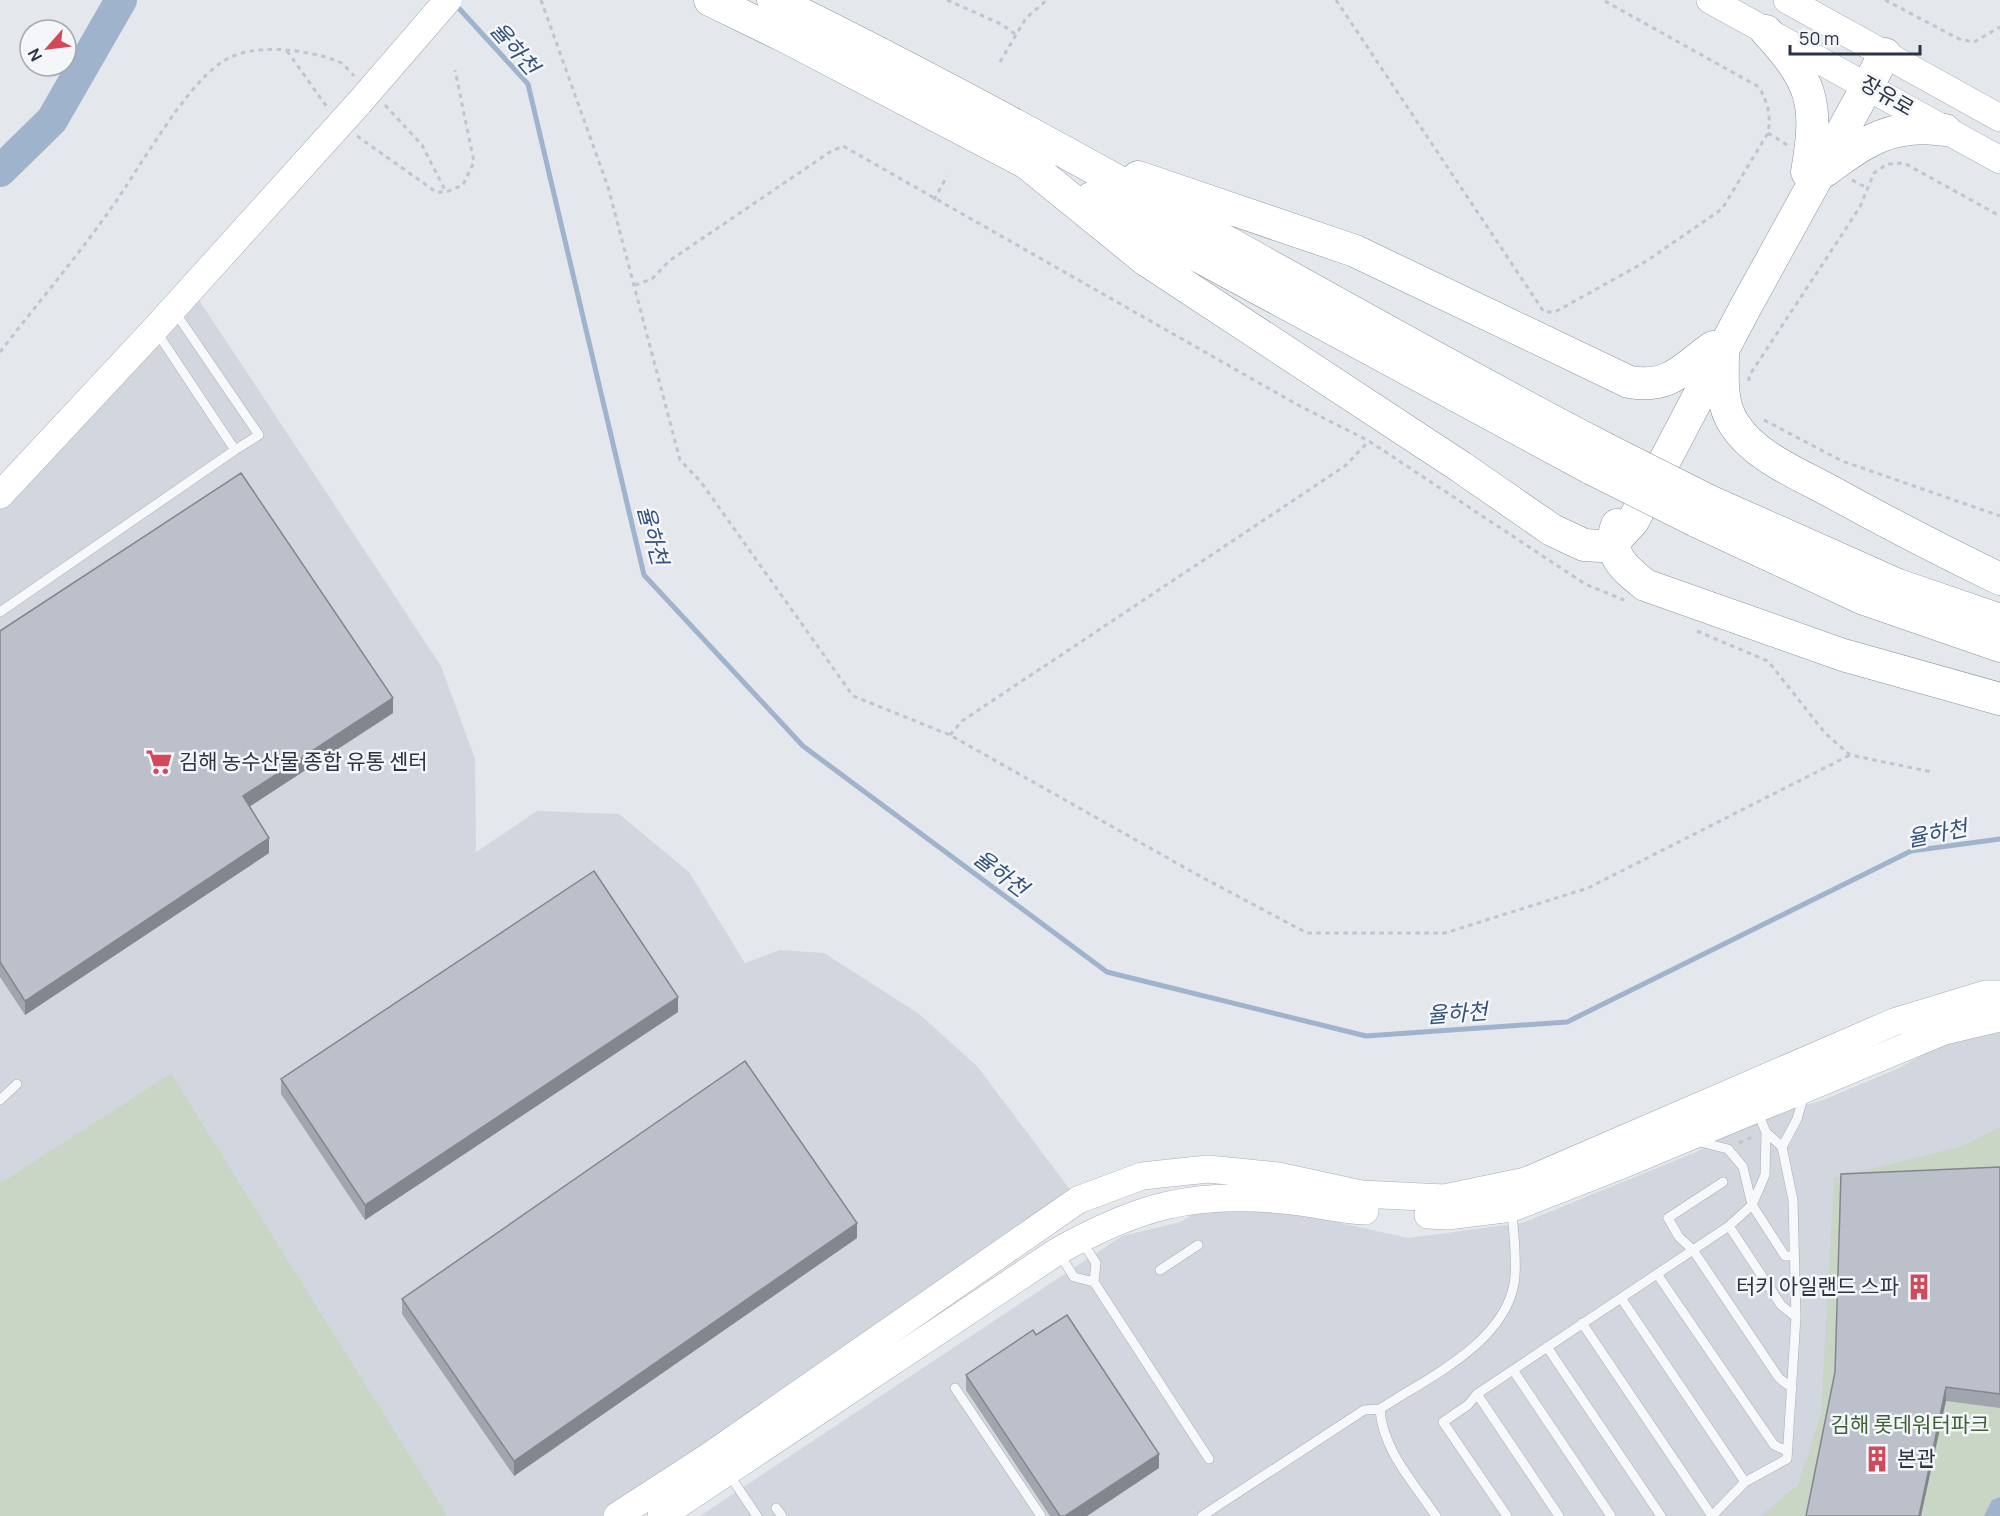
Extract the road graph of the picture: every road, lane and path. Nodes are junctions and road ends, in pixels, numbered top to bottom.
1 (448, 0) edge
2 (541, 0) edge
3 (710, 0) edge
4 (773, 0) edge
5 (947, 0) edge
6 (1047, 0) edge
7 (1336, 0) edge
8 (1603, 0) edge
9 (1710, 0) edge
10 (1787, 0) edge
11 (1885, 0) edge
12 (2000, 27) edge
13 (1766, 31) junction
14 (1015, 34) junction
15 (286, 50) junction
16 (1878, 50) junction
17 (1000, 62) dead end
18 (455, 70) dead end
19 (1861, 81) junction
20 (365, 93) junction
21 (2000, 117) edge
22 (340, 125) junction
23 (1945, 130) junction
24 (1768, 133) junction
25 (1788, 145) dead end
26 (1060, 150) junction
27 (1023, 160) junction
28 (2000, 160) edge
29 (1812, 175) junction
30 (947, 176) dead end
31 (1851, 179) dead end
32 (1867, 188) junction
33 (446, 192) junction
34 (934, 200) junction
35 (2000, 216) edge
36 (635, 285) junction
37 (173, 309) junction
38 (155, 329) junction
39 (1718, 349) junction
40 (0, 352) edge
41 (1748, 385) dead end
42 (1759, 415) dead end
43 (1369, 441) junction
44 (235, 450) junction
45 (1598, 458) junction
46 (0, 495) edge
47 (1702, 511) junction
48 (2000, 516) edge
49 (1612, 544) junction
50 (2000, 579) edge
51 (1628, 602) dead end
52 (0, 612) edge
53 (2000, 620) edge
54 (1692, 629) dead end
55 (2000, 646) edge
56 (2000, 699) edge
57 (950, 735) junction
58 (1850, 755) junction
59 (1932, 772) dead end
60 (2000, 994) edge
61 (2000, 1018) edge
62 (17, 1084) dead end
63 (1807, 1087) junction
64 (0, 1100) edge
65 (1754, 1104) junction
66 (1754, 1137) dead end
67 (1686, 1138) junction
68 (1737, 1144) dead end
69 (1782, 1147) junction
70 (1723, 1182) dead end
71 (1752, 1205) junction
72 (1512, 1208) junction
73 (1729, 1226) junction
74 (1069, 1245) junction
75 (1198, 1245) dead end
76 (1693, 1250) junction
77 (1794, 1256) junction
78 (1160, 1270) dead end
79 (1657, 1274) junction
80 (1094, 1282) junction
81 (1621, 1298) junction
82 (1796, 1317) junction
83 (1582, 1323) junction
84 (1547, 1347) junction
85 (1513, 1370) junction
86 (955, 1388) dead end
87 (1792, 1388) junction
88 (1477, 1394) junction
89 (1380, 1409) junction
90 (1787, 1451) junction
91 (1209, 1459) dead end
92 (728, 1472) junction
93 (1745, 1482) junction
94 (776, 1508) dead end
95 (617, 1516) edge
96 (661, 1516) edge
97 (757, 1516) edge
98 (782, 1516) edge
99 (1041, 1516) edge
100 (1202, 1516) edge
101 (1436, 1516) edge
102 (1507, 1516) edge
103 (1559, 1516) edge
104 (1611, 1516) edge
105 (1661, 1516) edge
106 (1712, 1516) edge

1 - 20 main road, bridge
2 - 36 path
3 - 27 highway
4 - 26 highway
5 - 14 path
6 - 14 path
7 - 24 path
8 - 24 path
9 - 13 main road, 장유로
10 - 16 main road, 장유로
11 - 12 path
13 - 19 main road, 장유로
13 - 29 highway
14 - 17 path
15 - 20 path
15 - 22 path
15 - 40 path
16 - 19 highway
16 - 21 main road, 장유로
18 - 33 path
19 - 23 main road, 장유로
19 - 29 highway
20 - 22 main road
20 - 33 path
22 - 33 path
22 - 37 main road
23 - 28 main road, 장유로
23 - 29 highway
24 - 25 path
26 - 39 highway
26 - 45 highway
27 - 45 highway
27 - 49 highway
29 - 39 highway
30 - 34 path
31 - 32 path
32 - 35 path
32 - 41 path
34 - 36 path
34 - 43 path
36 - 57 path
37 - 38 main road
37 - 44 lane
38 - 44 lane
38 - 46 main road
39 - 49 highway
39 - 50 highway
42 - 48 path
43 - 51 path
43 - 57 path
44 - 52 lane
45 - 47 highway, bridge
47 - 53 highway
47 - 55 highway
49 - 56 highway
54 - 58 path
57 - 58 path
58 - 59 path
60 - 65 main road
61 - 63 main road
62 - 64 lane
63 - 65 main road
63 - 69 lane
65 - 67 main road
65 - 69 lane
65 - 71 lane
65 - 95 main road
66 - 68 path
67 - 71 lane
67 - 72 main road
69 - 77 lane
70 - 76 lane
71 - 73 lane
71 - 77 lane
72 - 74 main road
72 - 89 lane
73 - 76 lane
73 - 82 lane
74 - 80 lane
74 - 80 lane
74 - 92 main road
75 - 78 lane
76 - 79 lane
76 - 87 lane
77 - 82 lane
79 - 81 lane
79 - 90 lane
80 - 91 lane
81 - 83 lane
81 - 93 lane
82 - 87 lane
83 - 84 lane
83 - 106 lane
84 - 85 lane
84 - 105 lane
85 - 88 lane
85 - 104 lane
86 - 99 lane
87 - 90 lane
88 - 102 lane
88 - 103 lane
89 - 100 lane
89 - 101 lane
90 - 93 lane
92 - 96 main road
92 - 97 lane
93 - 106 lane
94 - 98 lane

